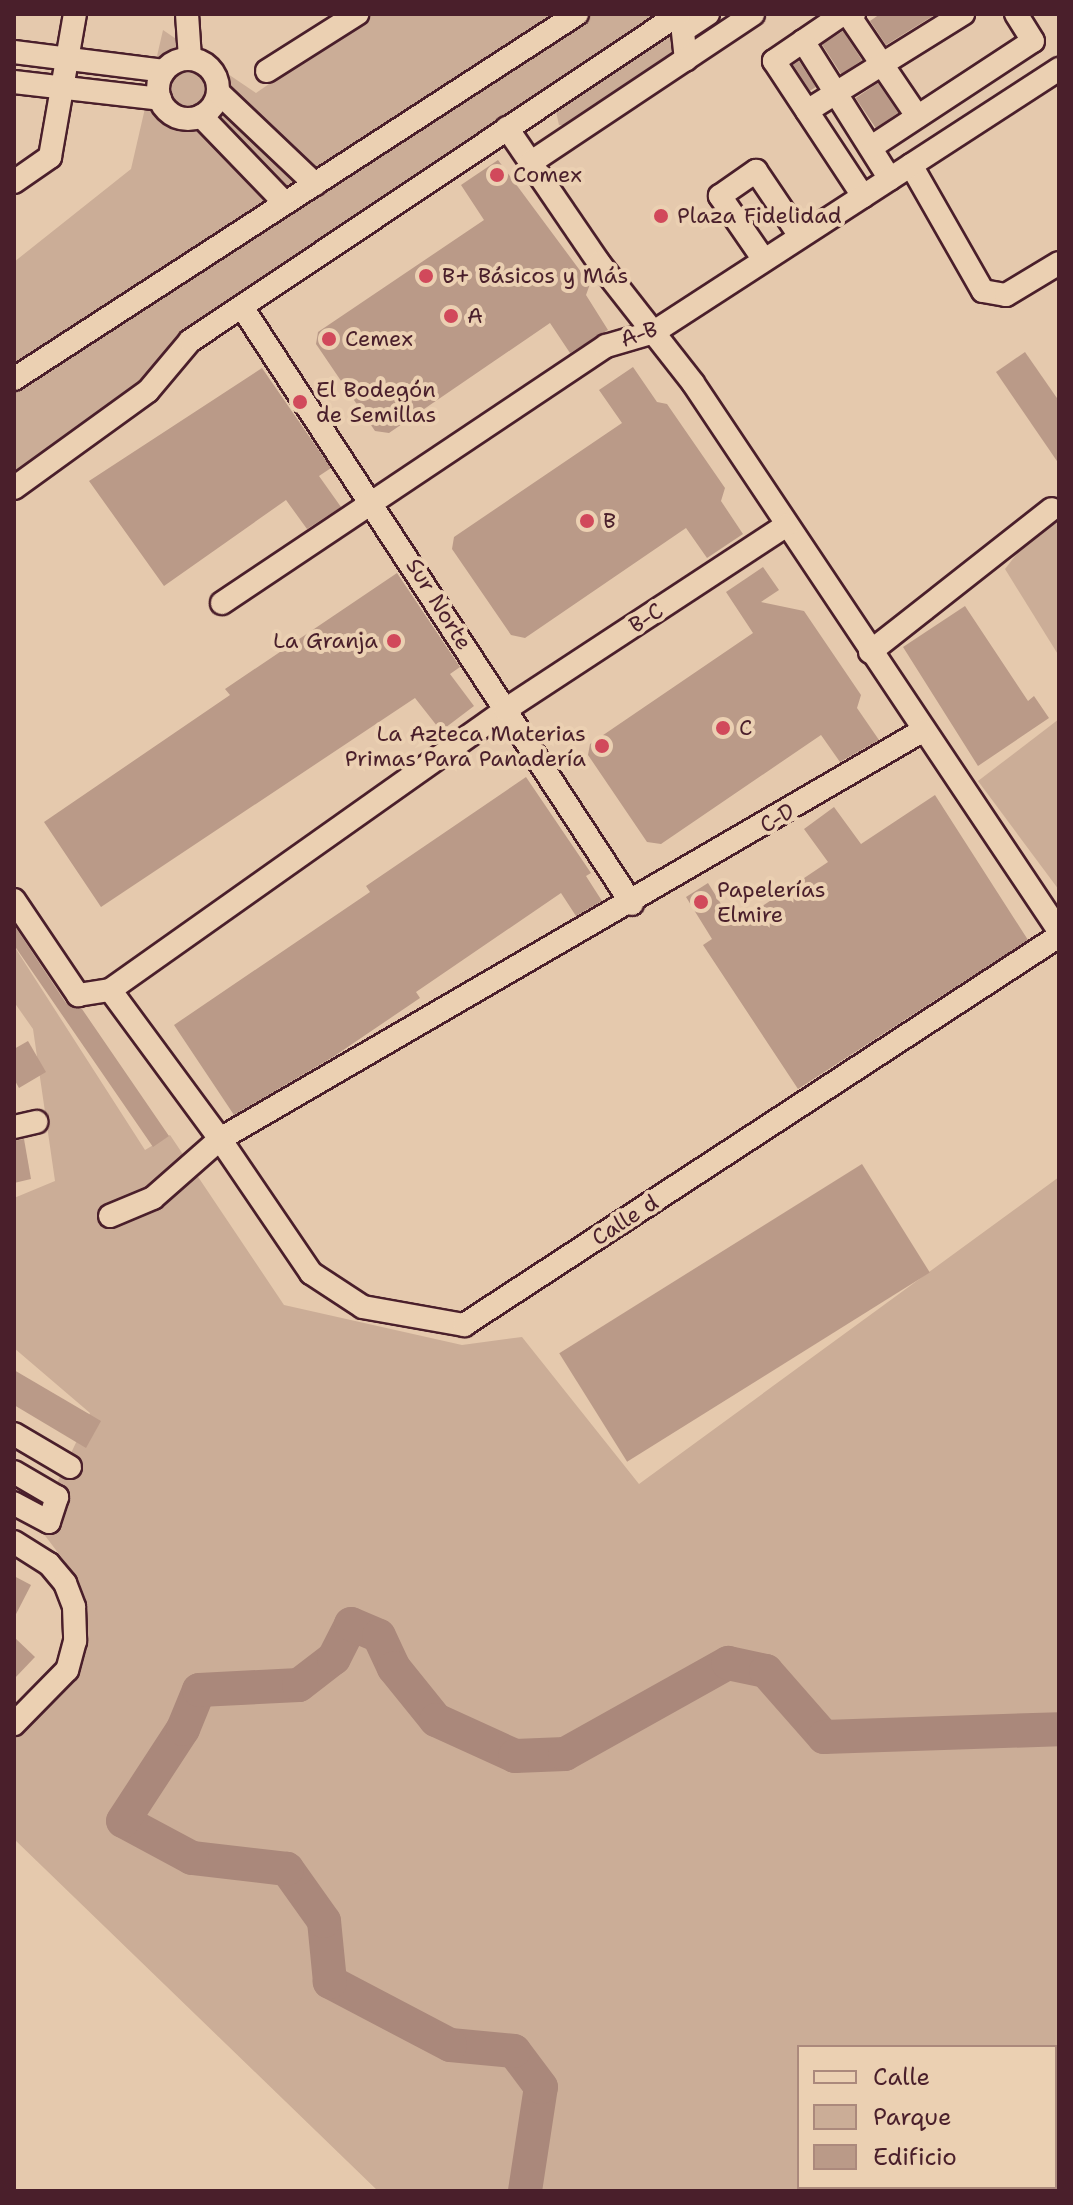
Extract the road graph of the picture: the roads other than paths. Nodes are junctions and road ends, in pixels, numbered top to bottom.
1 (75, 14) edge
2 (357, 14) edge
3 (577, 14) edge
4 (708, 14) edge
5 (753, 14) edge
6 (963, 14) edge
7 (1016, 14) edge
8 (852, 15) edge
9 (681, 19) edge
10 (188, 20) edge
11 (803, 41) junction
12 (14, 52) edge
13 (190, 58) junction
14 (68, 59) junction
15 (686, 60) junction
16 (882, 65) junction
17 (1059, 69) edge
18 (164, 71) junction
19 (267, 71) dead end
20 (14, 82) edge
21 (63, 88) junction
22 (218, 92) junction
23 (837, 92) junction
24 (160, 99) junction
25 (807, 111) junction
26 (201, 116) junction
27 (917, 116) junction
28 (507, 128) junction
29 (873, 146) junction
30 (530, 163) junction
31 (911, 165) junction
32 (890, 179) junction
33 (14, 182) edge
34 (315, 184) junction
35 (863, 196) junction
36 (285, 203) junction
37 (800, 236) junction
38 (764, 260) junction
39 (1059, 263) edge
40 (242, 307) junction
41 (654, 332) junction
42 (14, 379) edge
43 (14, 488) edge
44 (375, 504) junction
45 (1052, 509) dead end
46 (787, 525) junction
47 (222, 603) dead end
48 (870, 652) junction
49 (505, 710) junction
50 (922, 731) junction
51 (14, 900) edge
52 (632, 904) junction
53 (1059, 934) edge
54 (110, 990) junction
55 (220, 1139) junction
56 (110, 1216) dead end
57 (14, 1434) edge
58 (70, 1467) dead end
59 (14, 1472) edge
60 (14, 1503) edge
61 (14, 1542) edge
62 (14, 1724) edge

1 - 14 street
2 - 19 street
3 - 34 street
4 - 9 street
5 - 15 street
6 - 16 street
7 - 27 street
8 - 11 street
8 - 16 street
9 - 15 street
9 - 28 street
10 - 13 street
11 - 23 street
11 - 25 street
12 - 14 street
13 - 18 street
13 - 22 street
14 - 18 street
14 - 21 street
15 - 30 street
16 - 23 street
16 - 27 street
17 - 31 street, A-B
18 - 24 street
20 - 21 street
21 - 24 street
21 - 33 street
22 - 26 street
22 - 34 street
23 - 25 street
23 - 29 street
24 - 26 street
25 - 35 street
26 - 36 street
27 - 29 street
28 - 30 street
28 - 40 street
29 - 32 street
30 - 41 street
31 - 32 street, A-B
31 - 39 street
32 - 35 street, A-B
34 - 36 street
35 - 37 street, A-B
36 - 42 street
37 - 38 street, A-B
37 - 38 street
38 - 41 street, A-B
40 - 43 street
40 - 44 street, Sur Norte
41 - 44 street, A-B
41 - 46 street
44 - 47 street, A-B
44 - 49 street, Sur Norte
45 - 48 street
46 - 48 street
46 - 49 street, B-C
48 - 50 street
49 - 52 street, Sur Norte
49 - 54 street, B-C
50 - 52 street, C-D
50 - 53 street
51 - 54 street
52 - 55 street, C-D
53 - 55 street, Calle d
54 - 55 street, Calle d
55 - 56 street, C-D
57 - 58 street
59 - 60 street
61 - 62 street

